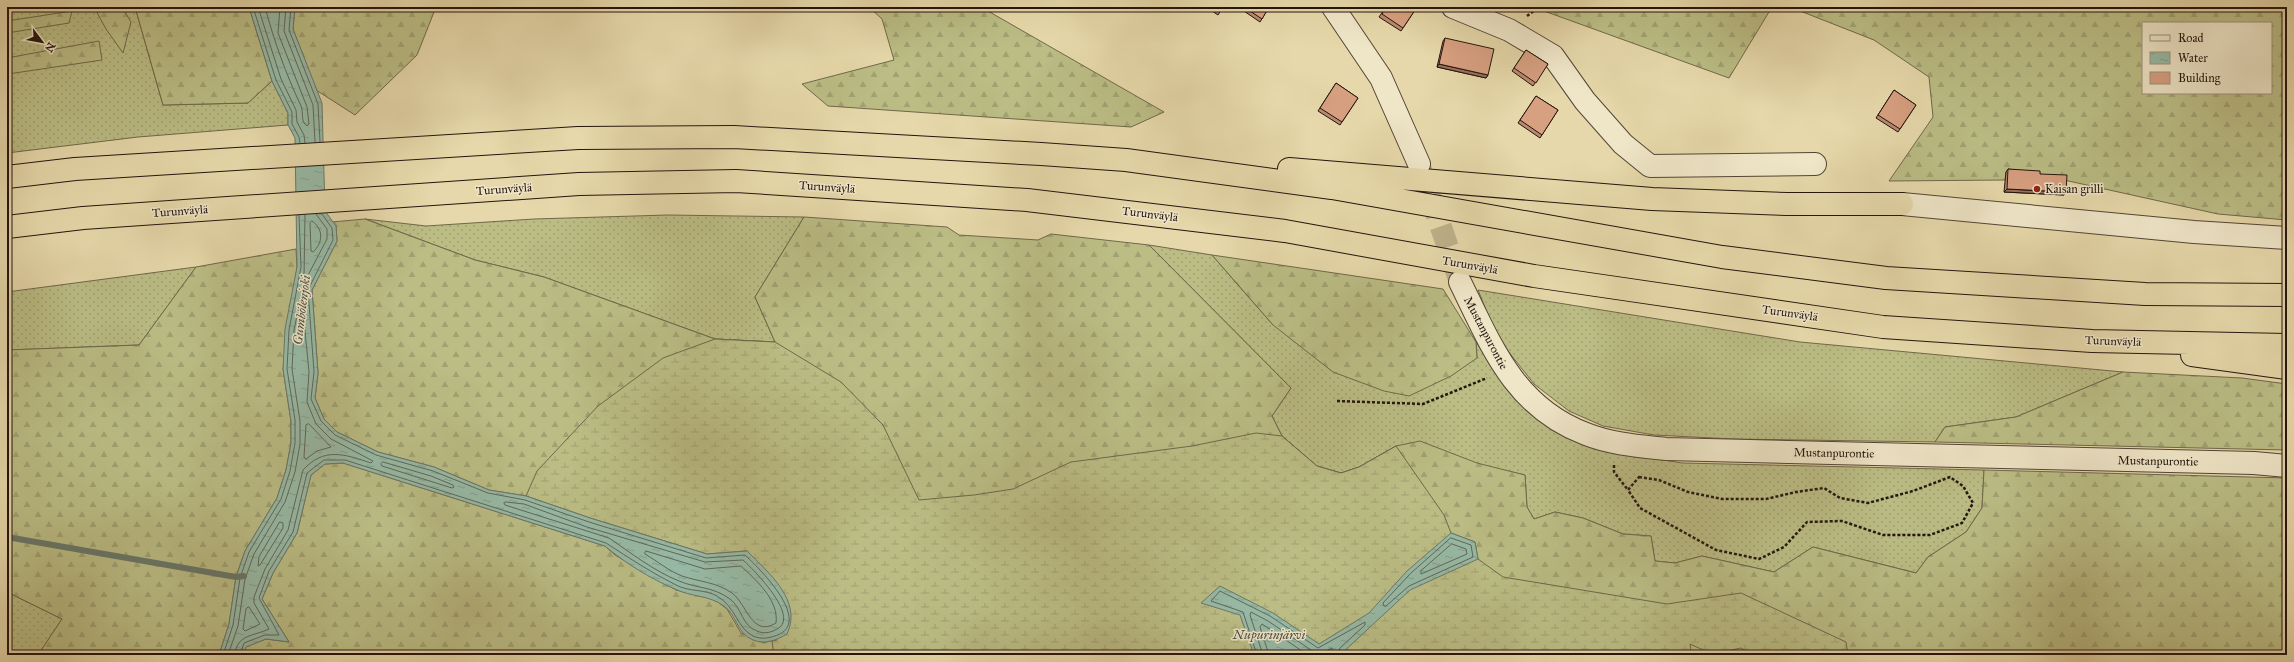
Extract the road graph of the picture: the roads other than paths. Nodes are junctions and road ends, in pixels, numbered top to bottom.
1 (1333, 7) edge
2 (1454, 7) edge
3 (1126, 160) junction
4 (1419, 164) tunnel mouth
5 (1815, 164) dead end
6 (7, 178) edge
7 (1902, 204) joint
8 (7, 227) edge
9 (2287, 238) edge
10 (1460, 282) tunnel mouth
11 (2287, 295) edge
12 (2092, 341) junction
13 (2287, 345) edge
14 (2287, 368) edge
15 (2287, 466) edge

1 - 4 street
2 - 5 street
3 - 6 highway
3 - 7 highway
3 - 11 highway
7 - 9 street
8 - 12 highway, Turunväylä
10 - 15 street, Mustanpurontie
12 - 13 highway, Turunväylä
12 - 14 highway

